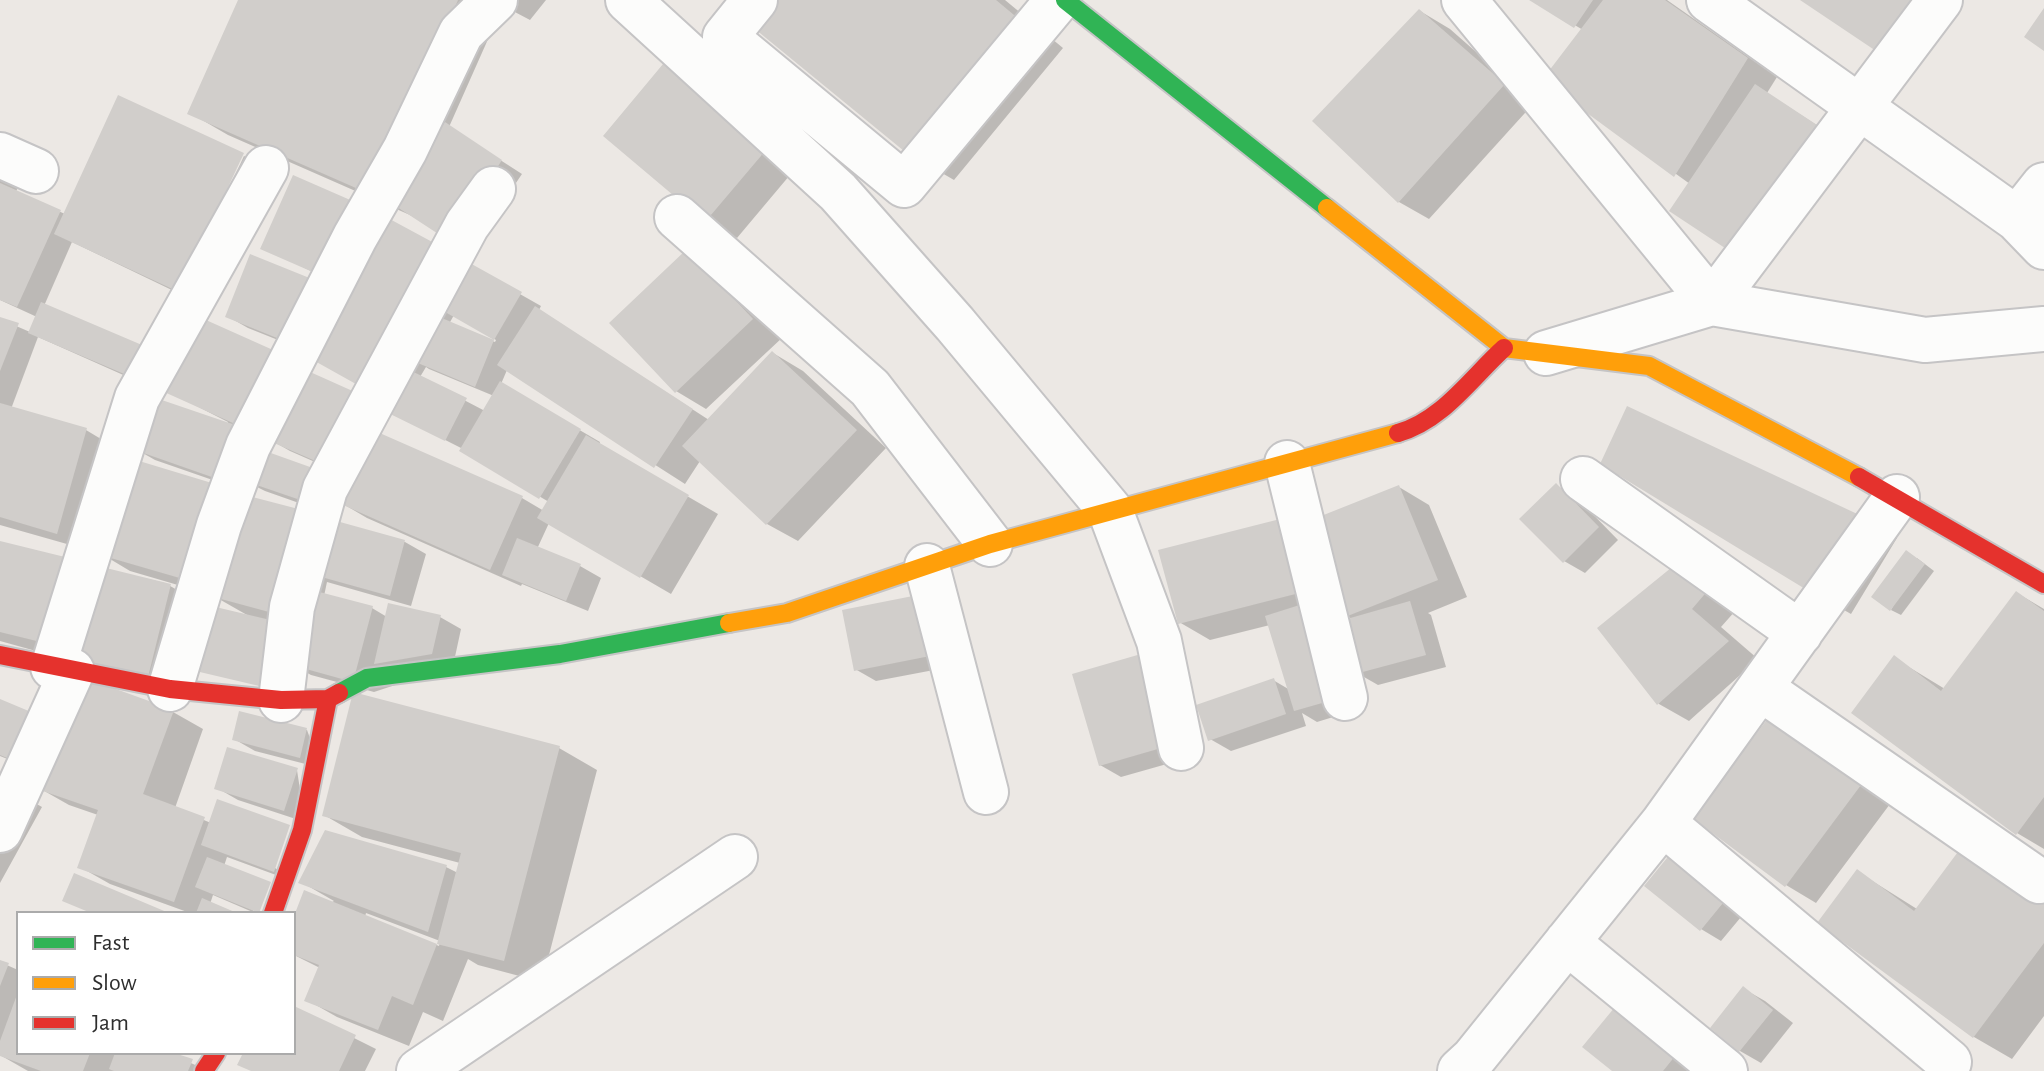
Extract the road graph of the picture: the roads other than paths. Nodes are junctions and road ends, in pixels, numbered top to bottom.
1 (495, 0) edge
2 (628, 0) edge
3 (755, 0) edge
4 (1058, 0) edge
5 (1065, 0) edge
6 (1464, 0) edge
7 (1709, 0) edge
8 (1940, 0) edge
9 (1861, 107) junction
10 (266, 168) dead end
11 (2044, 185) edge
12 (493, 189) dead end
13 (677, 217) dead end
14 (2031, 233) edge
15 (1712, 303) junction
16 (2044, 329) edge
17 (1525, 350) junction
18 (1287, 463) junction
19 (1583, 479) dead end
20 (1897, 497) junction
21 (1110, 510) junction
22 (990, 544) junction
23 (927, 566) junction
24 (2044, 584) edge
25 (1800, 633) junction
26 (0, 655) edge
27 (62, 669) junction
28 (1760, 688) junction
29 (170, 689) junction
30 (1345, 698) dead end
31 (328, 699) junction
32 (281, 700) junction
33 (1181, 748) dead end
34 (986, 792) dead end
35 (1663, 823) junction
36 (0, 830) edge
37 (735, 857) dead end
38 (2039, 881) dead end
39 (274, 911) edge
40 (1567, 942) junction
41 (1949, 1062) dead end
42 (1473, 1067) edge
43 (419, 1071) edge
44 (1725, 1071) edge

1 - 29 street
2 - 21 street
3 - 4 street
5 - 17 street
6 - 15 street
7 - 9 street
8 - 9 street
9 - 14 street
9 - 15 street
10 - 27 street
11 - 14 street
12 - 32 street
13 - 22 street
15 - 16 street
15 - 17 street
17 - 18 street
17 - 20 street
18 - 21 street
18 - 30 street
19 - 25 street
20 - 24 street
20 - 25 street
21 - 22 street
21 - 33 street
22 - 23 street
23 - 31 street
23 - 34 street
25 - 28 street
26 - 27 street
27 - 29 street
27 - 36 street
28 - 35 street
28 - 38 street
29 - 32 street
31 - 32 street
31 - 39 street
35 - 40 street
35 - 41 street
37 - 43 street
40 - 42 street
40 - 44 street

